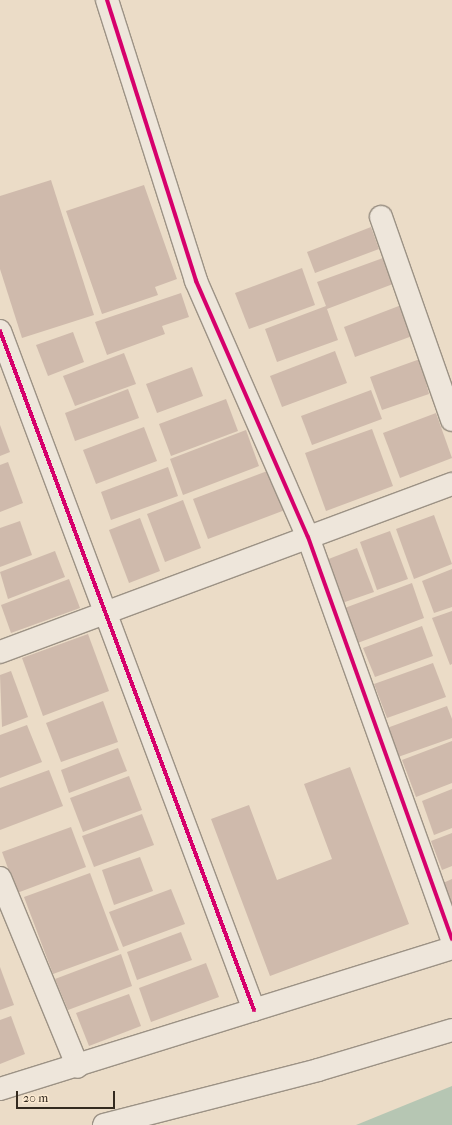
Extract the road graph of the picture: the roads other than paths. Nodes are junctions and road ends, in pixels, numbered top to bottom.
1 (107, 0) edge
2 (381, 217) dead end
3 (0, 331) edge
4 (452, 420) edge
5 (452, 484) edge
6 (308, 537) junction
7 (107, 610) junction
8 (0, 652) edge
9 (0, 878) edge
10 (452, 939) edge
11 (452, 948) edge
12 (254, 1010) junction
13 (452, 1030) edge
14 (78, 1067) junction
15 (0, 1089) edge
16 (104, 1125) edge

1 - 6 street
2 - 4 street
3 - 7 street
5 - 6 street
6 - 7 street
6 - 10 street
7 - 8 street
7 - 12 street
9 - 14 street
11 - 12 street
12 - 14 street
13 - 16 street
14 - 15 street

